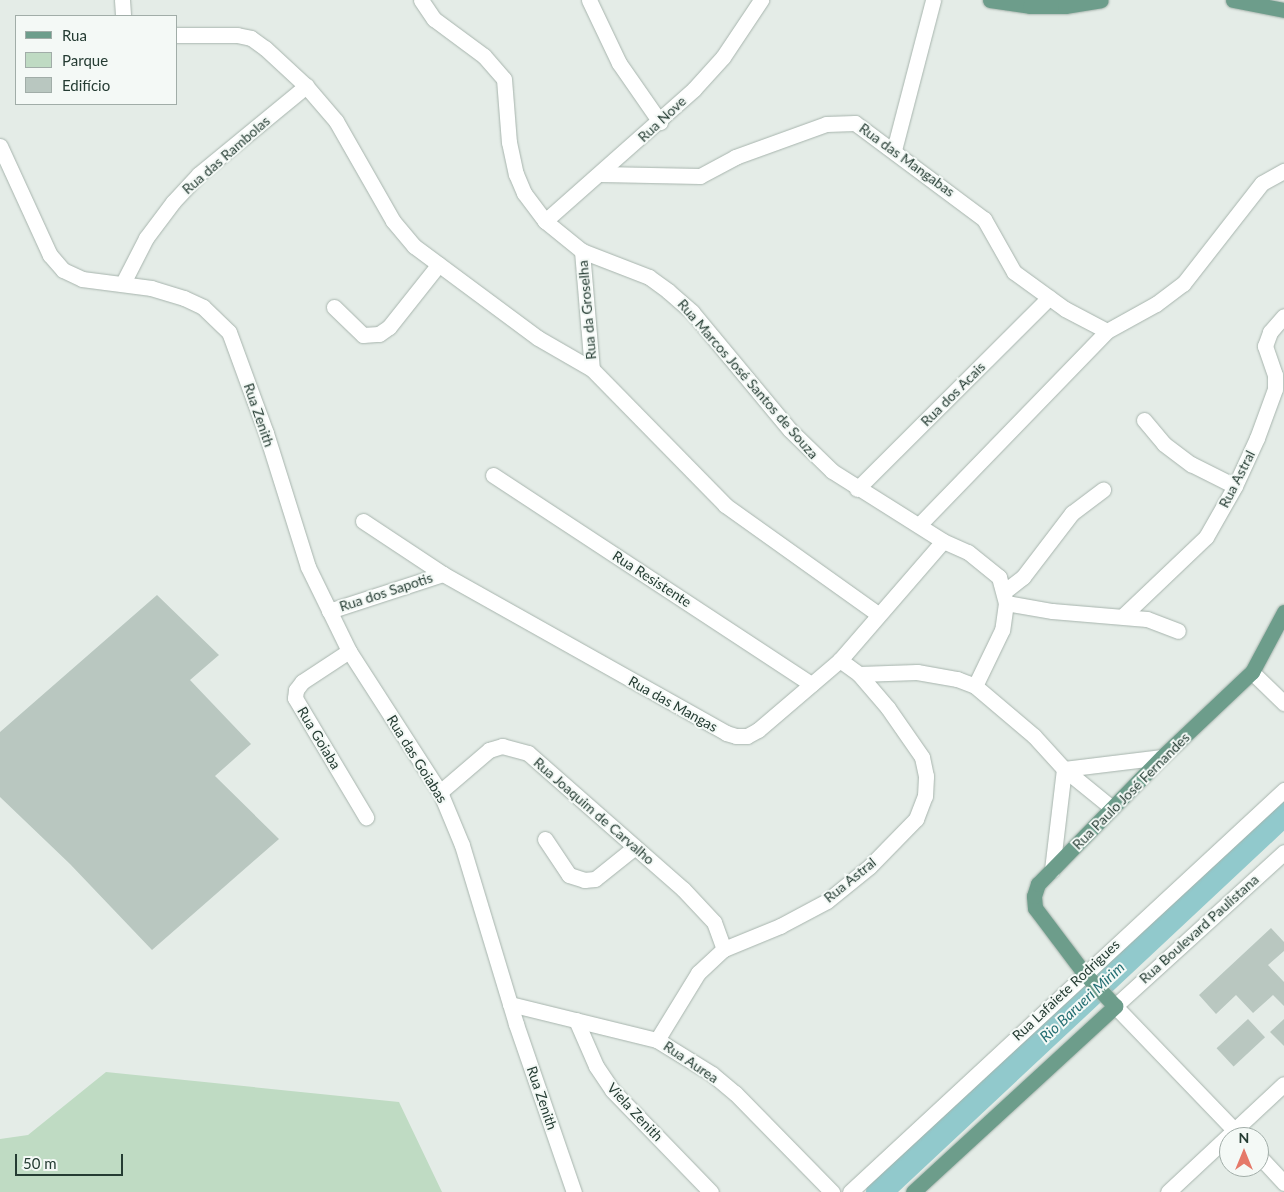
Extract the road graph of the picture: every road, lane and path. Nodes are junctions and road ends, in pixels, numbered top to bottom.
1 (122, 0) edge
2 (421, 0) edge
3 (589, 0) edge
4 (761, 0) edge
5 (933, 0) edge
6 (990, 0) edge
7 (1101, 0) edge
8 (1233, 0) edge
9 (1284, 10) edge
10 (123, 15) edge
11 (178, 36) edge
12 (306, 86) junction
13 (660, 122) junction
14 (0, 146) edge
15 (894, 150) junction
16 (1284, 171) edge
17 (601, 174) junction
18 (545, 220) junction
19 (582, 251) junction
20 (439, 264) junction
21 (123, 283) junction
22 (1049, 298) junction
23 (334, 307) dead end
24 (1284, 316) edge
25 (1107, 331) junction
26 (592, 370) junction
27 (1144, 420) dead end
28 (493, 475) dead end
29 (1235, 486) junction
30 (857, 489) junction
31 (1103, 490) dead end
32 (363, 521) dead end
33 (919, 525) junction
34 (943, 541) junction
35 (443, 574) junction
36 (1006, 597) junction
37 (329, 610) junction
38 (1284, 612) edge
39 (878, 614) junction
40 (1124, 615) junction
41 (1178, 631) dead end
42 (349, 651) junction
43 (840, 660) junction
44 (1252, 672) junction
45 (859, 674) junction
46 (811, 684) junction
47 (975, 686) junction
48 (1284, 703) edge
49 (1162, 757) junction
50 (1064, 769) junction
51 (1284, 790) edge
52 (440, 792) junction
53 (1112, 808) junction
54 (366, 817) dead end
55 (545, 839) dead end
56 (636, 847) junction
57 (1284, 852) edge
58 (1052, 870) junction
59 (724, 949) junction
60 (1088, 977) junction
61 (1112, 1003) junction
62 (510, 1004) junction
63 (576, 1020) junction
64 (657, 1040) junction
65 (1284, 1084) edge
66 (1232, 1127) edge
67 (1244, 1127) edge
68 (1219, 1149) edge
69 (1269, 1167) edge
70 (1284, 1183) edge
71 (574, 1192) edge
72 (711, 1192) edge
73 (832, 1192) edge
74 (850, 1192) edge
75 (914, 1192) edge
76 (1168, 1192) edge

1 - 10 street
2 - 18 street, Rua Marcos José Santos de Souza
3 - 13 street
4 - 13 street, Rua Nove
5 - 15 street
6 - 7 main road
8 - 9 main road
11 - 12 street
12 - 20 street
12 - 21 street, Rua das Rambolas
13 - 17 street, Rua Nove
14 - 21 street, Rua Zenith
15 - 17 street, Rua das Mangabas
15 - 22 street, Rua das Mangabas
16 - 25 street
17 - 18 street, Rua Nove
18 - 19 street, Rua Marcos José Santos de Souza
19 - 26 street, Rua da Groselha
19 - 30 street, Rua Marcos José Santos de Souza
20 - 23 street
20 - 26 street
21 - 37 street, Rua Zenith
22 - 25 street, Rua das Mangabas
22 - 30 street, Rua dos Acais
24 - 29 street, Rua Astral
25 - 33 street
26 - 39 street
27 - 29 street
28 - 46 street, Rua Resistente
29 - 40 street, Rua Astral
30 - 33 street, Rua Marcos José Santos de Souza
31 - 36 street
32 - 35 street, Rua das Mangas
33 - 34 street, Rua Marcos José Santos de Souza
34 - 36 street, Rua Marcos José Santos de Souza
34 - 39 street, Rua das Mangas
35 - 37 street, Rua dos Sapotis
35 - 46 street, Rua das Mangas
36 - 40 street
36 - 47 street
37 - 42 street, Rua das Goiabas
38 - 44 main road, Rua Paulo José Fernandes
39 - 43 street, Rua das Mangas
40 - 41 street
42 - 52 street, Rua das Goiabas
42 - 54 street, Rua Goiaba
43 - 45 street, Rua Astral
43 - 46 street, Rua das Mangas
44 - 48 street
44 - 49 main road, Rua Paulo José Fernandes
45 - 47 street
45 - 59 street, Rua Astral
47 - 50 street
49 - 50 street
49 - 53 main road, Rua Paulo José Fernandes
50 - 53 street
50 - 58 street
51 - 60 street, Rua Lafaiete Rodrigues
52 - 56 street, Rua Joaquim de Carvalho
52 - 62 street, Rua das Goiabas
53 - 58 main road, Rua Paulo José Fernandes
55 - 56 street
56 - 59 street, Rua Joaquim de Carvalho
57 - 61 street, Rua Boulevard Paulistana
58 - 60 main road, Rua Paulo José Fernandes
59 - 64 street, Rua Astral
60 - 61 main road, Rua Paulo José Fernandes
60 - 74 street, Rua Lafaiete Rodrigues
61 - 66 street
61 - 75 main road
62 - 63 street, Rua Aurea
62 - 71 street, Rua Zenith
63 - 64 street, Rua Aurea
63 - 72 street, Viela Zenith
64 - 73 street, Rua Aurea
65 - 67 street
68 - 76 street
69 - 70 street

